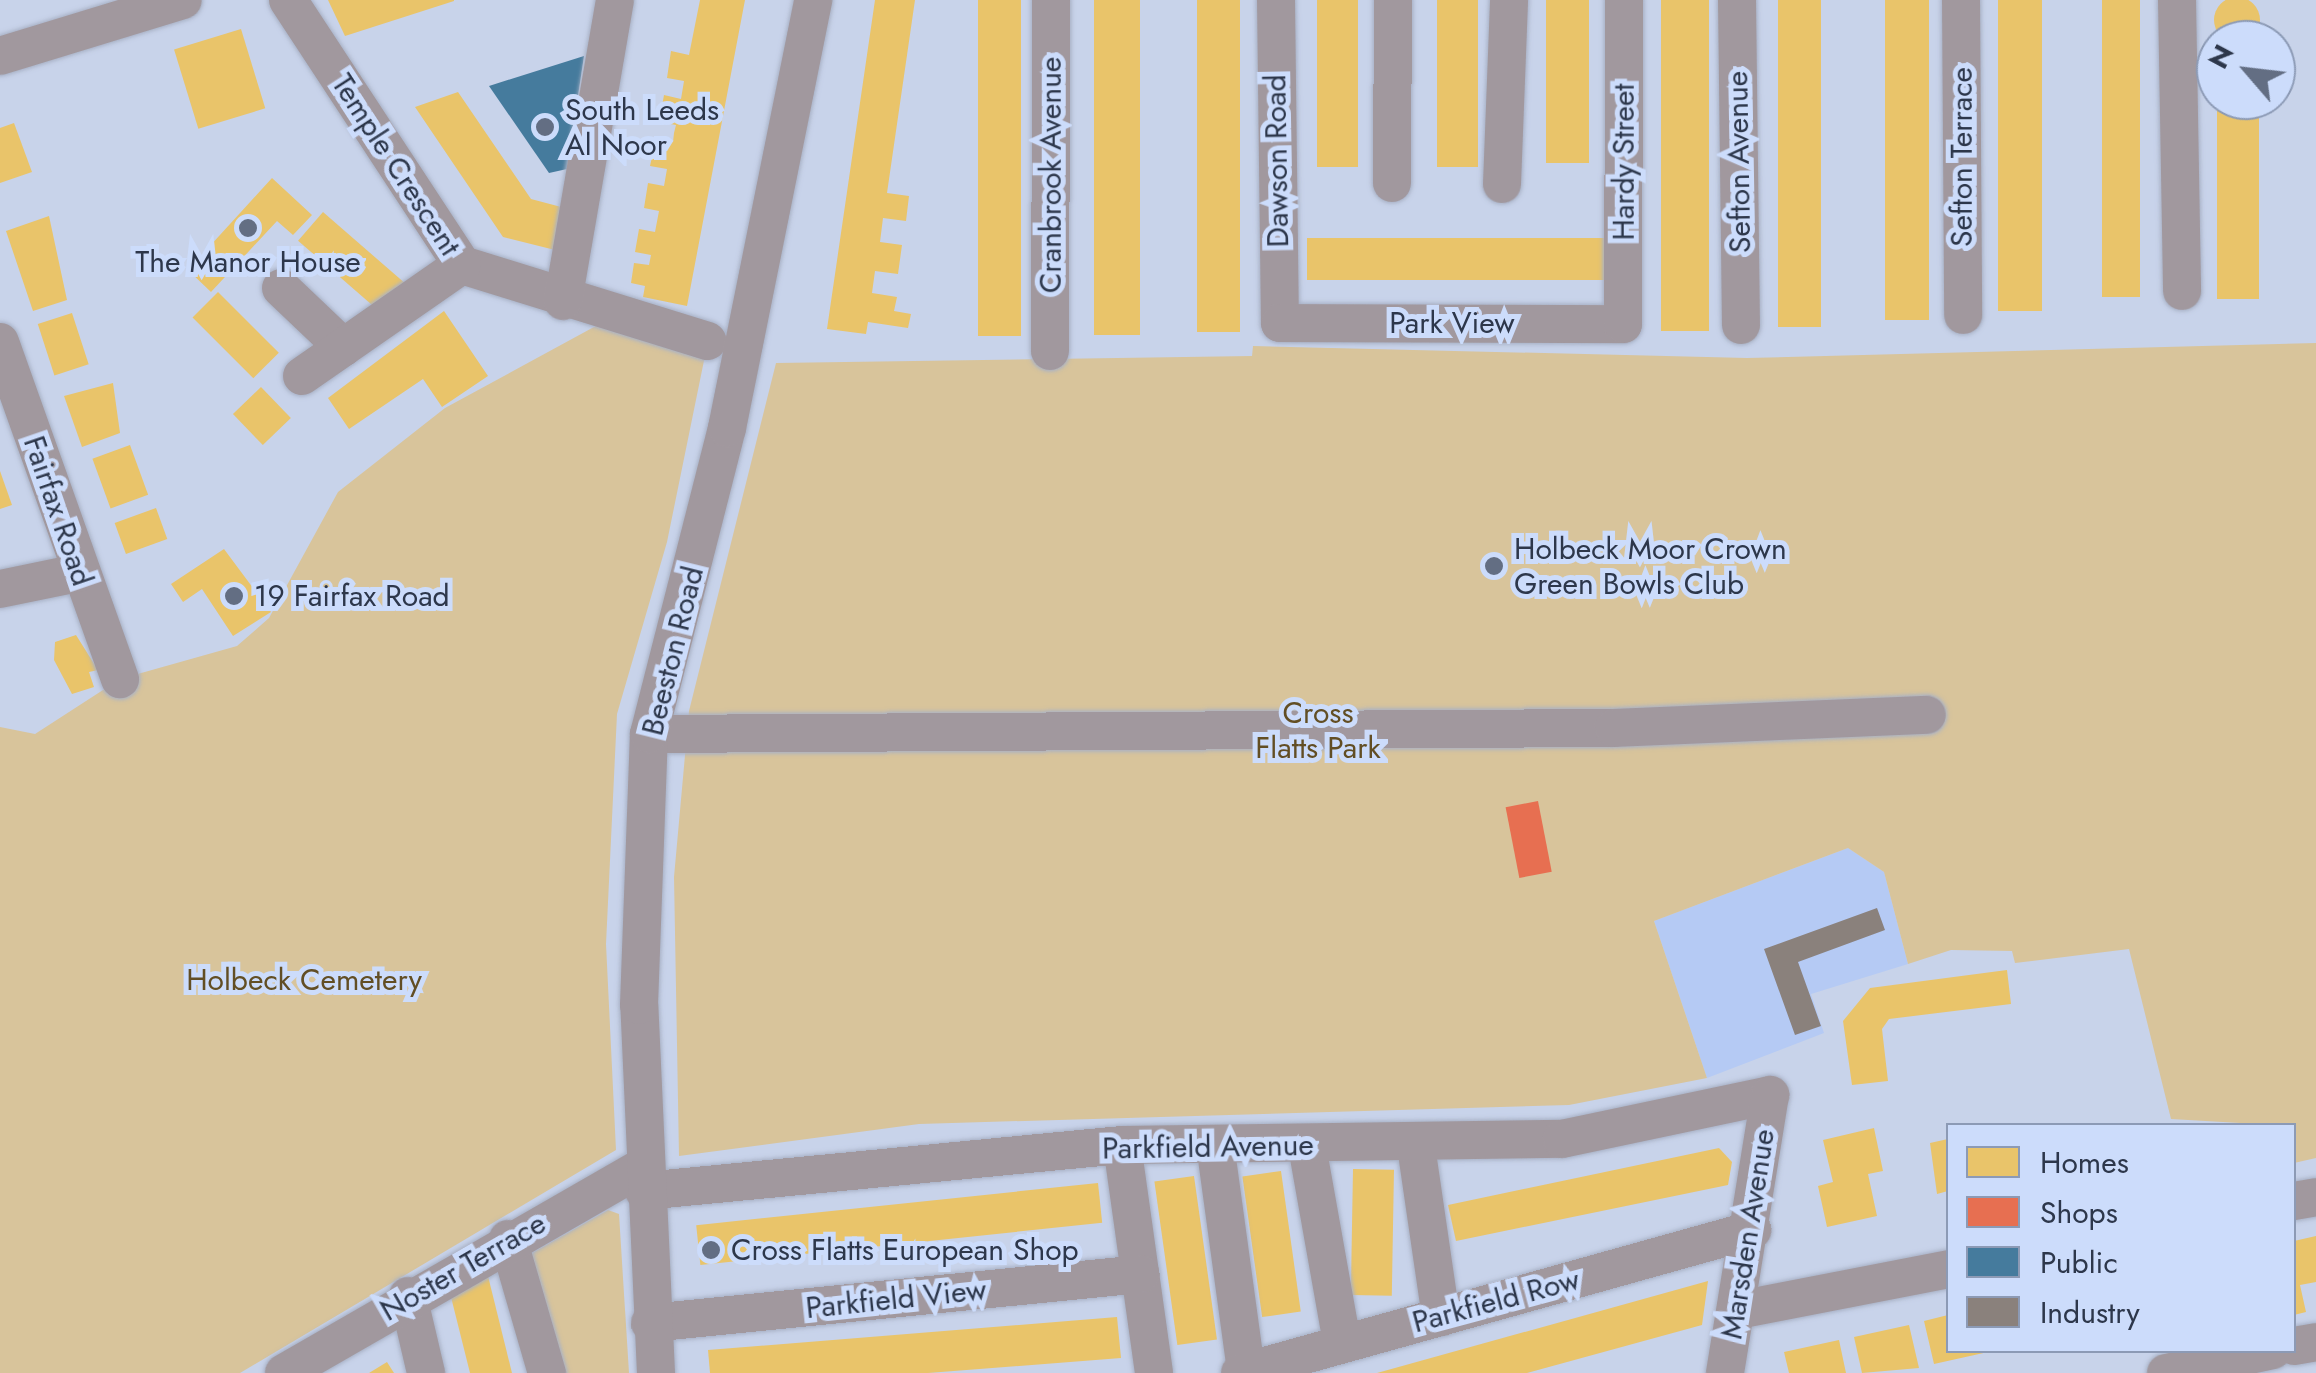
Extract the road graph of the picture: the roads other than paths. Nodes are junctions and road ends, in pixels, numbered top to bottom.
1 (183, 0) edge
2 (288, 0) edge
3 (615, 0) edge
4 (813, 0) edge
5 (1051, 0) edge
6 (1276, 0) edge
7 (1394, 0) edge
8 (1508, 0) edge
9 (1624, 0) edge
10 (1737, 0) edge
11 (1961, 0) edge
12 (2177, 0) edge
13 (0, 56) edge
14 (1392, 183) dead end
15 (1502, 184) dead end
16 (462, 265) junction
17 (281, 288) dead end
18 (2182, 292) dead end
19 (563, 301) junction
20 (1963, 315) dead end
21 (1280, 323) joint
22 (1624, 324) joint
23 (1741, 324) dead end
24 (708, 341) dead end
25 (0, 342) edge
26 (343, 347) junction
27 (1050, 351) dead end
28 (302, 376) dead end
29 (14, 428) edge
30 (78, 573) junction
31 (0, 588) edge
32 (120, 679) dead end
33 (1926, 716) dead end
34 (648, 734) junction
35 (1770, 1095) joint
36 (1215, 1144) junction
37 (1122, 1145) junction
38 (1306, 1146) junction
39 (1416, 1146) junction
40 (644, 1178) junction
41 (1752, 1230) junction
42 (508, 1240) junction
43 (1946, 1269) edge
44 (1141, 1274) junction
45 (408, 1296) junction
46 (1738, 1310) junction
47 (1441, 1317) junction
48 (650, 1324) junction
49 (1342, 1343) junction
50 (2260, 1353) edge
51 (1243, 1372) edge
52 (1722, 1372) edge
53 (284, 1373) edge
54 (426, 1373) edge
55 (546, 1373) edge
56 (656, 1373) edge
57 (1154, 1373) edge
58 (2166, 1373) edge

1 - 13 street
2 - 16 street, Temple Crescent
3 - 19 street
4 - 34 street, Beeston Road
5 - 27 street, Cranbrook Avenue
6 - 21 street, Dawson Road
7 - 14 street
8 - 15 street
9 - 22 street, Hardy Street
10 - 23 street, Sefton Avenue
11 - 20 street, Sefton Terrace
12 - 18 street
16 - 19 street, Temple Crescent
16 - 26 street
17 - 26 street
19 - 24 street, Temple Crescent
21 - 22 street, Park View
25 - 29 street, Fairfax Road
26 - 28 street
29 - 30 street, Fairfax Road
30 - 31 street
30 - 32 street, Fairfax Road
33 - 34 street
34 - 40 street, Beeston Road
35 - 39 street, Parkfield Avenue
35 - 41 street, Marsden Avenue
36 - 37 street, Parkfield Avenue
36 - 38 street, Parkfield Avenue
36 - 51 street
37 - 40 street, Parkfield Avenue
37 - 44 street
38 - 39 street, Parkfield Avenue
38 - 49 street
39 - 47 street
40 - 42 street, Noster Terrace
40 - 48 street, Beeston Road
41 - 46 street, Marsden Avenue
41 - 47 street, Parkfield Row
42 - 45 street, Noster Terrace
42 - 55 street
43 - 46 street
44 - 48 street, Parkfield View
44 - 57 street
45 - 53 street, Noster Terrace
45 - 54 street
46 - 52 street, Marsden Avenue
47 - 49 street, Parkfield Row
48 - 56 street, Beeston Road
49 - 51 street, Parkfield Row
50 - 58 street

